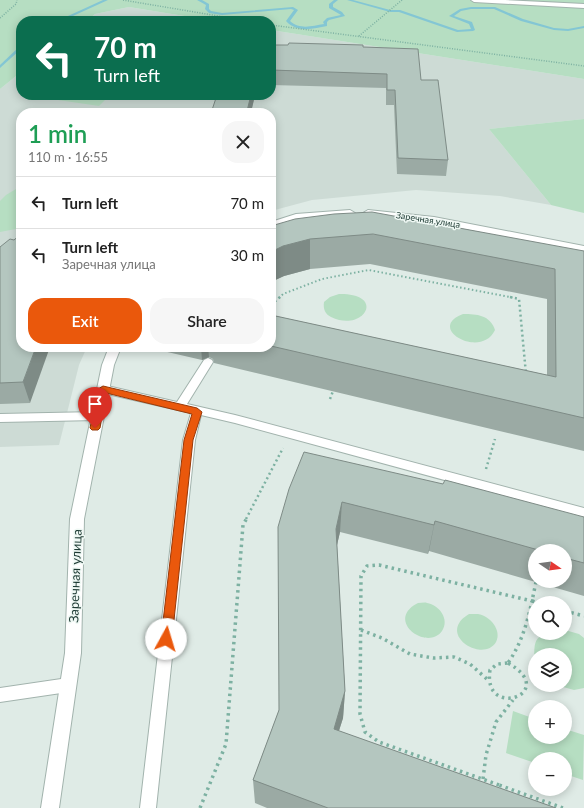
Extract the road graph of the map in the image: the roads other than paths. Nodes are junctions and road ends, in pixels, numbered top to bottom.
1 (474, 0) edge
2 (538, 2) edge
3 (584, 6) edge
4 (276, 224) edge
5 (584, 249) edge
6 (113, 352) edge
7 (208, 362) dead end
8 (103, 389) junction
9 (179, 407) junction
10 (197, 412) junction
11 (97, 416) junction
12 (0, 418) edge
13 (584, 513) edge
14 (68, 686) junction
15 (0, 696) edge
16 (50, 808) edge
17 (148, 808) edge

1 - 2 lane
2 - 3 lane
4 - 5 street, Заречная улица
6 - 8 street, Заречная улица
7 - 9 lane
8 - 9 lane
8 - 11 street, Заречная улица
9 - 10 lane
10 - 13 lane
10 - 17 lane
11 - 12 lane
11 - 14 street, Заречная улица
14 - 15 lane
14 - 16 street, Заречная улица

